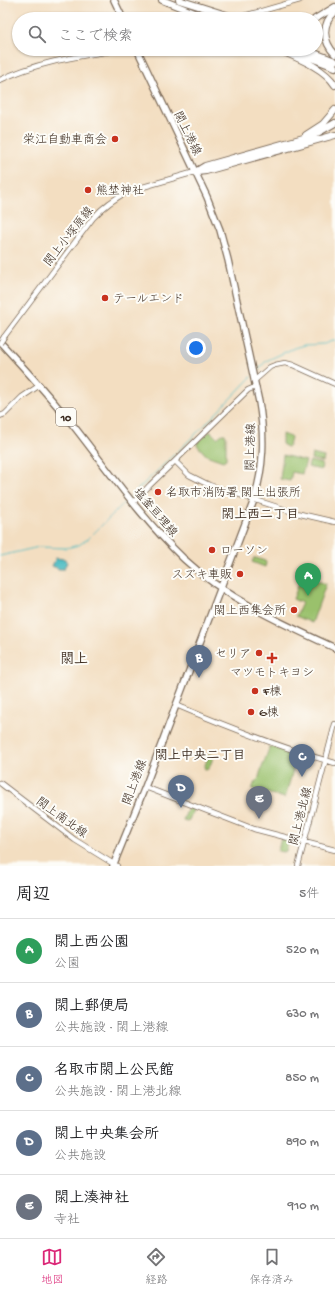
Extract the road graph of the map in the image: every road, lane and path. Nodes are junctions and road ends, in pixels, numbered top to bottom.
1 (114, 0) edge
2 (162, 0) edge
3 (178, 0) edge
4 (300, 0) edge
5 (335, 7) edge
6 (185, 9) junction
7 (120, 12) edge
8 (192, 12) edge
9 (192, 12) edge
10 (208, 12) edge
11 (221, 12) edge
12 (261, 12) edge
13 (335, 12) edge
14 (323, 14) edge
15 (335, 54) edge
16 (78, 56) edge
17 (140, 56) edge
18 (291, 56) edge
19 (306, 56) edge
20 (322, 56) edge
21 (335, 61) edge
22 (335, 67) edge
23 (0, 80) edge
24 (335, 85) edge
25 (335, 110) edge
26 (335, 123) edge
27 (335, 128) edge
28 (335, 135) edge
29 (300, 142) junction
30 (195, 172) junction
31 (0, 343) edge
32 (253, 377) junction
33 (335, 384) edge
34 (40, 385) junction
35 (256, 387) junction
36 (0, 416) edge
37 (175, 461) junction
38 (130, 500) junction
39 (254, 500) junction
40 (335, 522) edge
41 (221, 588) junction
42 (335, 648) edge
43 (176, 705) junction
44 (335, 724) edge
45 (325, 760) junction
46 (335, 763) edge
47 (0, 783) edge
48 (145, 787) junction
49 (304, 842) junction
50 (335, 850) edge
51 (114, 865) edge
52 (298, 866) edge

1 - 7 main road
2 - 6 highway
3 - 10 highway
3 - 11 highway
4 - 12 street
5 - 14 highway
6 - 8 highway
6 - 9 highway
13 - 15 highway
16 - 23 street
17 - 30 main road, 閖上港線
18 - 24 highway
19 - 22 highway
20 - 21 highway
25 - 29 highway
26 - 29 highway
27 - 29 highway
28 - 29 highway
29 - 30 highway
30 - 31 street, 閖上小塚原線, bridge
30 - 32 main road, 閖上港線
31 - 34 main road, 塩釜亘理線 / 10
32 - 33 street
32 - 35 main road, 閖上港線
34 - 36 street
34 - 38 main road, 塩釜亘理線 / 10
35 - 37 street
35 - 39 main road, 閖上港線
37 - 38 street
37 - 39 street
38 - 41 main road, 塩釜亘理線 / 10
39 - 40 street
39 - 41 main road, 閖上港線
41 - 42 main road, 塩釜亘理線 / 10
41 - 43 main road, 閖上港線
43 - 45 street
43 - 48 main road, 閖上港線
44 - 45 street, 閖上港北線
45 - 46 street
45 - 49 street, 閖上港北線
47 - 51 street, 閖上南北線
48 - 49 street
48 - 51 main road, 閖上港線
49 - 50 street
49 - 52 street, 閖上港北線

